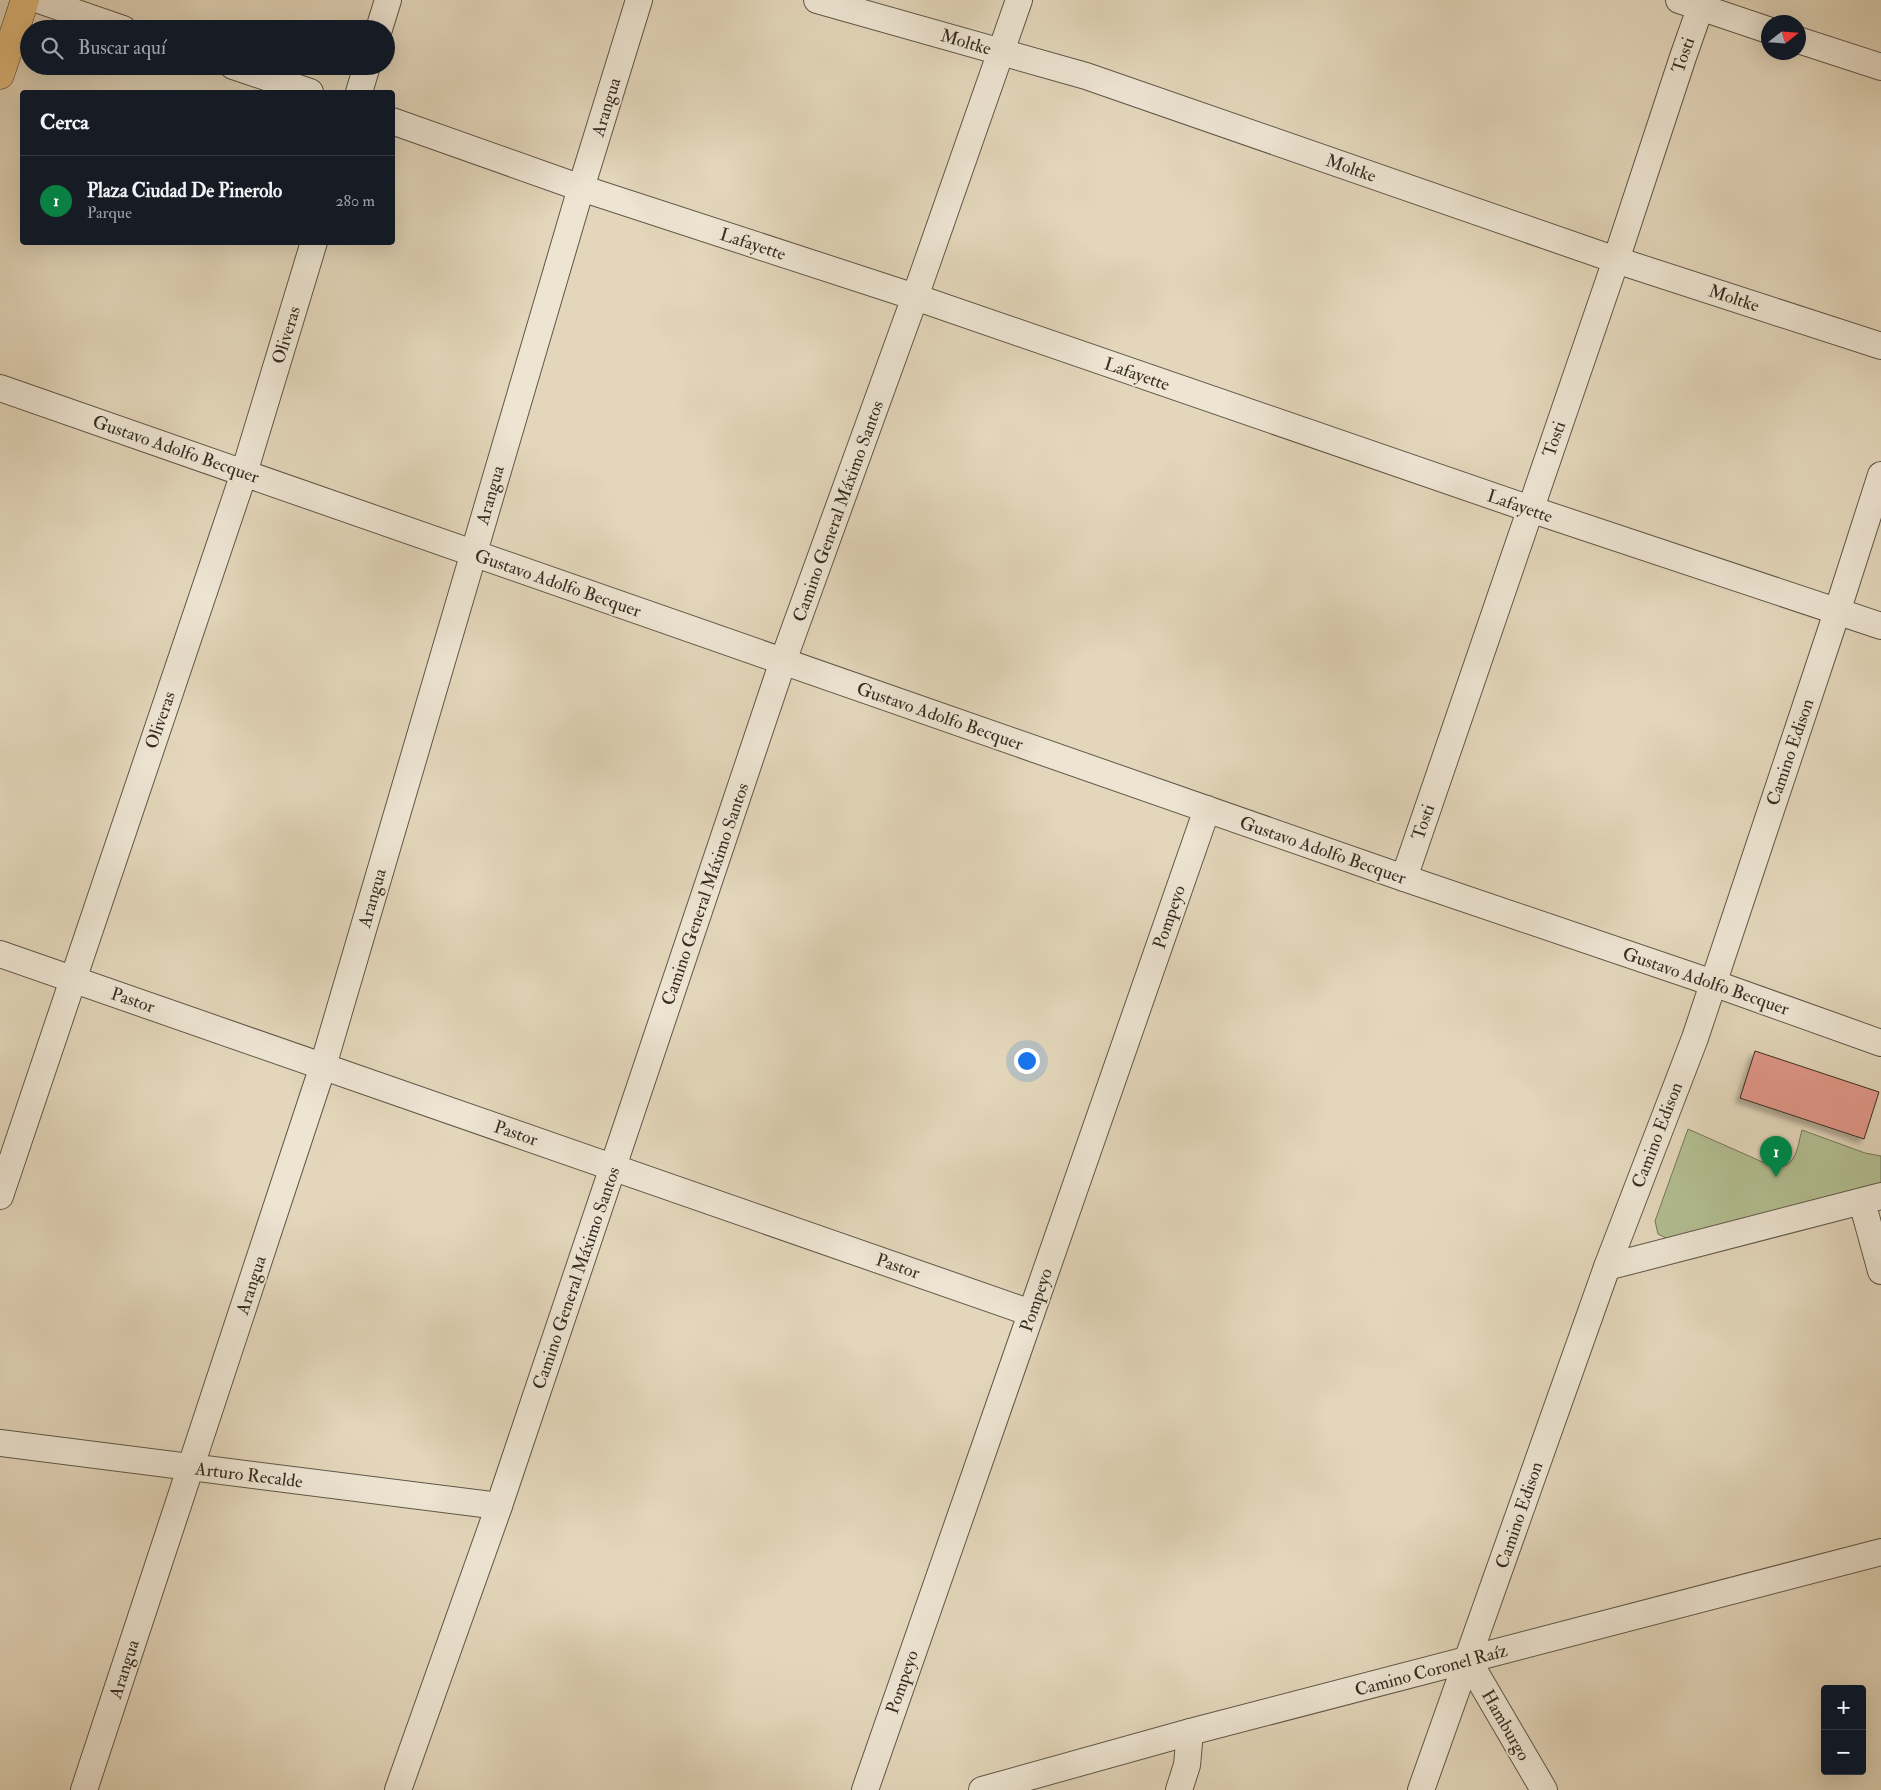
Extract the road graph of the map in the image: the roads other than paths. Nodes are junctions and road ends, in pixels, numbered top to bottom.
1 (25, 0) edge
2 (39, 0) edge
3 (388, 0) edge
4 (639, 0) edge
5 (817, 0) edge
6 (1019, 0) edge
7 (1695, 2) edge
8 (97, 20) edge
9 (382, 20) edge
10 (1761, 27) edge
11 (1806, 43) edge
12 (1001, 51) junction
13 (1881, 67) edge
14 (0, 75) edge
15 (260, 75) edge
16 (364, 75) edge
17 (304, 90) edge
18 (360, 90) edge
19 (395, 122) edge
20 (581, 188) junction
21 (313, 245) edge
22 (1616, 260) junction
23 (915, 297) junction
24 (1881, 346) edge
25 (0, 388) edge
26 (244, 473) junction
27 (1879, 487) edge
28 (1530, 510) junction
29 (473, 554) junction
30 (1837, 612) junction
31 (1881, 626) edge
32 (783, 662) junction
33 (1207, 810) junction
34 (1404, 878) junction
35 (0, 954) edge
36 (72, 980) junction
37 (1713, 983) junction
38 (1881, 1043) edge
39 (323, 1066) junction
40 (613, 1167) junction
41 (0, 1196) edge
42 (1872, 1199) edge
43 (1606, 1267) junction
44 (1881, 1271) edge
45 (1031, 1313) junction
46 (0, 1443) edge
47 (190, 1467) junction
48 (499, 1506) junction
49 (1881, 1552) edge
50 (1468, 1660) junction
51 (1190, 1732) junction
52 (84, 1790) edge
53 (398, 1790) edge
54 (865, 1790) edge
55 (982, 1790) edge
56 (1179, 1790) edge
57 (1421, 1790) edge
58 (1544, 1790) edge

1 - 14 main road
2 - 8 street
3 - 9 street
4 - 20 street, Arangua
5 - 12 street, Moltke
6 - 12 street, Camino General Máximo Santos
7 - 10 street
7 - 22 street, Tosti
11 - 13 street
12 - 22 street, Moltke
12 - 23 street, Camino General Máximo Santos
15 - 17 street
16 - 18 street
19 - 20 street, Lafayette
20 - 23 street, Lafayette
20 - 29 street, Arangua
21 - 26 street, Oliveras
22 - 24 street, Moltke
22 - 28 street, Tosti
23 - 28 street, Lafayette
23 - 32 street, Camino General Máximo Santos
25 - 26 street, Gustavo Adolfo Becquer
26 - 29 street, Gustavo Adolfo Becquer
26 - 36 street, Oliveras
27 - 30 street, Camino Edison
28 - 30 street, Lafayette
28 - 34 street, Tosti
29 - 32 street, Gustavo Adolfo Becquer
29 - 39 street, Arangua
30 - 31 street, Lafayette
30 - 37 street, Camino Edison
32 - 33 street, Gustavo Adolfo Becquer
32 - 40 street, Camino General Máximo Santos
33 - 34 street, Gustavo Adolfo Becquer
33 - 45 street, Pompeyo
34 - 37 street, Gustavo Adolfo Becquer
35 - 36 street, Pastor
36 - 39 street, Pastor
36 - 41 street, Oliveras
37 - 38 street, Gustavo Adolfo Becquer
37 - 43 street, Camino Edison
39 - 40 street, Pastor
39 - 47 street, Arangua
40 - 45 street, Pastor
40 - 48 street, Camino General Máximo Santos
42 - 43 street
42 - 44 street
43 - 50 street, Camino Edison
45 - 54 street, Pompeyo
46 - 47 street, Arturo Recalde
47 - 48 street, Arturo Recalde
47 - 52 street, Arangua
48 - 53 street, Camino General Máximo Santos
49 - 50 street, Camino Coronel Raíz
50 - 51 street, Camino Coronel Raíz
50 - 57 street, Camino Edison
50 - 58 street, Hamburgo
51 - 55 street, Camino Coronel Raíz
51 - 56 street

